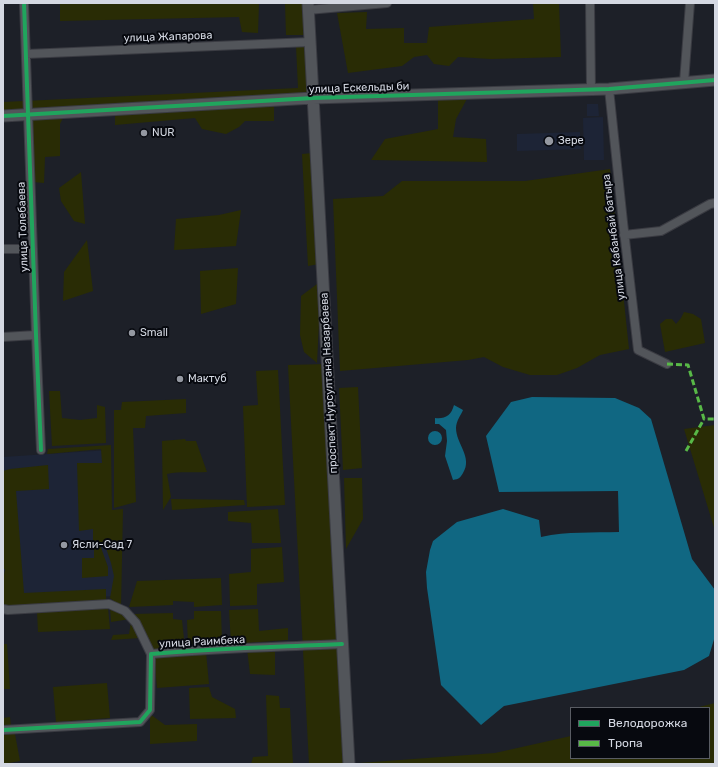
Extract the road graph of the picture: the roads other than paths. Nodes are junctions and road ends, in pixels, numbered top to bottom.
1 (24, 3) edge
2 (387, 3) edge
3 (590, 3) edge
4 (690, 3) edge
5 (308, 6) edge
6 (310, 42) junction
7 (26, 54) junction
8 (715, 80) edge
9 (684, 82) junction
10 (609, 89) junction
11 (591, 90) junction
12 (313, 98) junction
13 (28, 115) junction
14 (3, 116) edge
15 (715, 203) edge
16 (624, 235) junction
17 (3, 249) edge
18 (33, 249) junction
19 (36, 335) junction
20 (3, 337) edge
21 (667, 364) dead end
22 (42, 450) dead end
23 (3, 609) edge
24 (342, 644) junction
25 (151, 654) junction
26 (3, 730) edge
27 (349, 764) edge

1 - 7 street, улица Толебаева
2 - 5 street
3 - 11 street
4 - 9 street
5 - 6 main road, проспект Нурсултана Назарбаева
6 - 7 street, улица Жапарова
6 - 12 main road, проспект Нурсултана Назарбаева
7 - 13 street, улица Толебаева
8 - 9 main road, улица Ескельды би
9 - 10 main road, улица Ескельды би
10 - 11 main road, улица Ескельды би
10 - 16 street, улица Кабанбай батыра
11 - 12 main road, улица Ескельды би
12 - 13 main road, улица Ескельды би
12 - 24 main road, проспект Нурсултана Назарбаева
13 - 14 main road, улица Ескельды би
13 - 18 street, улица Толебаева
15 - 16 street
16 - 21 street, улица Кабанбай батыра
17 - 18 street
18 - 19 street, улица Толебаева
19 - 20 street
19 - 22 street, улица Толебаева
23 - 25 street
24 - 25 street, улица Раимбека
24 - 27 main road, проспект Нурсултана Назарбаева
25 - 26 street, улица Раимбека

